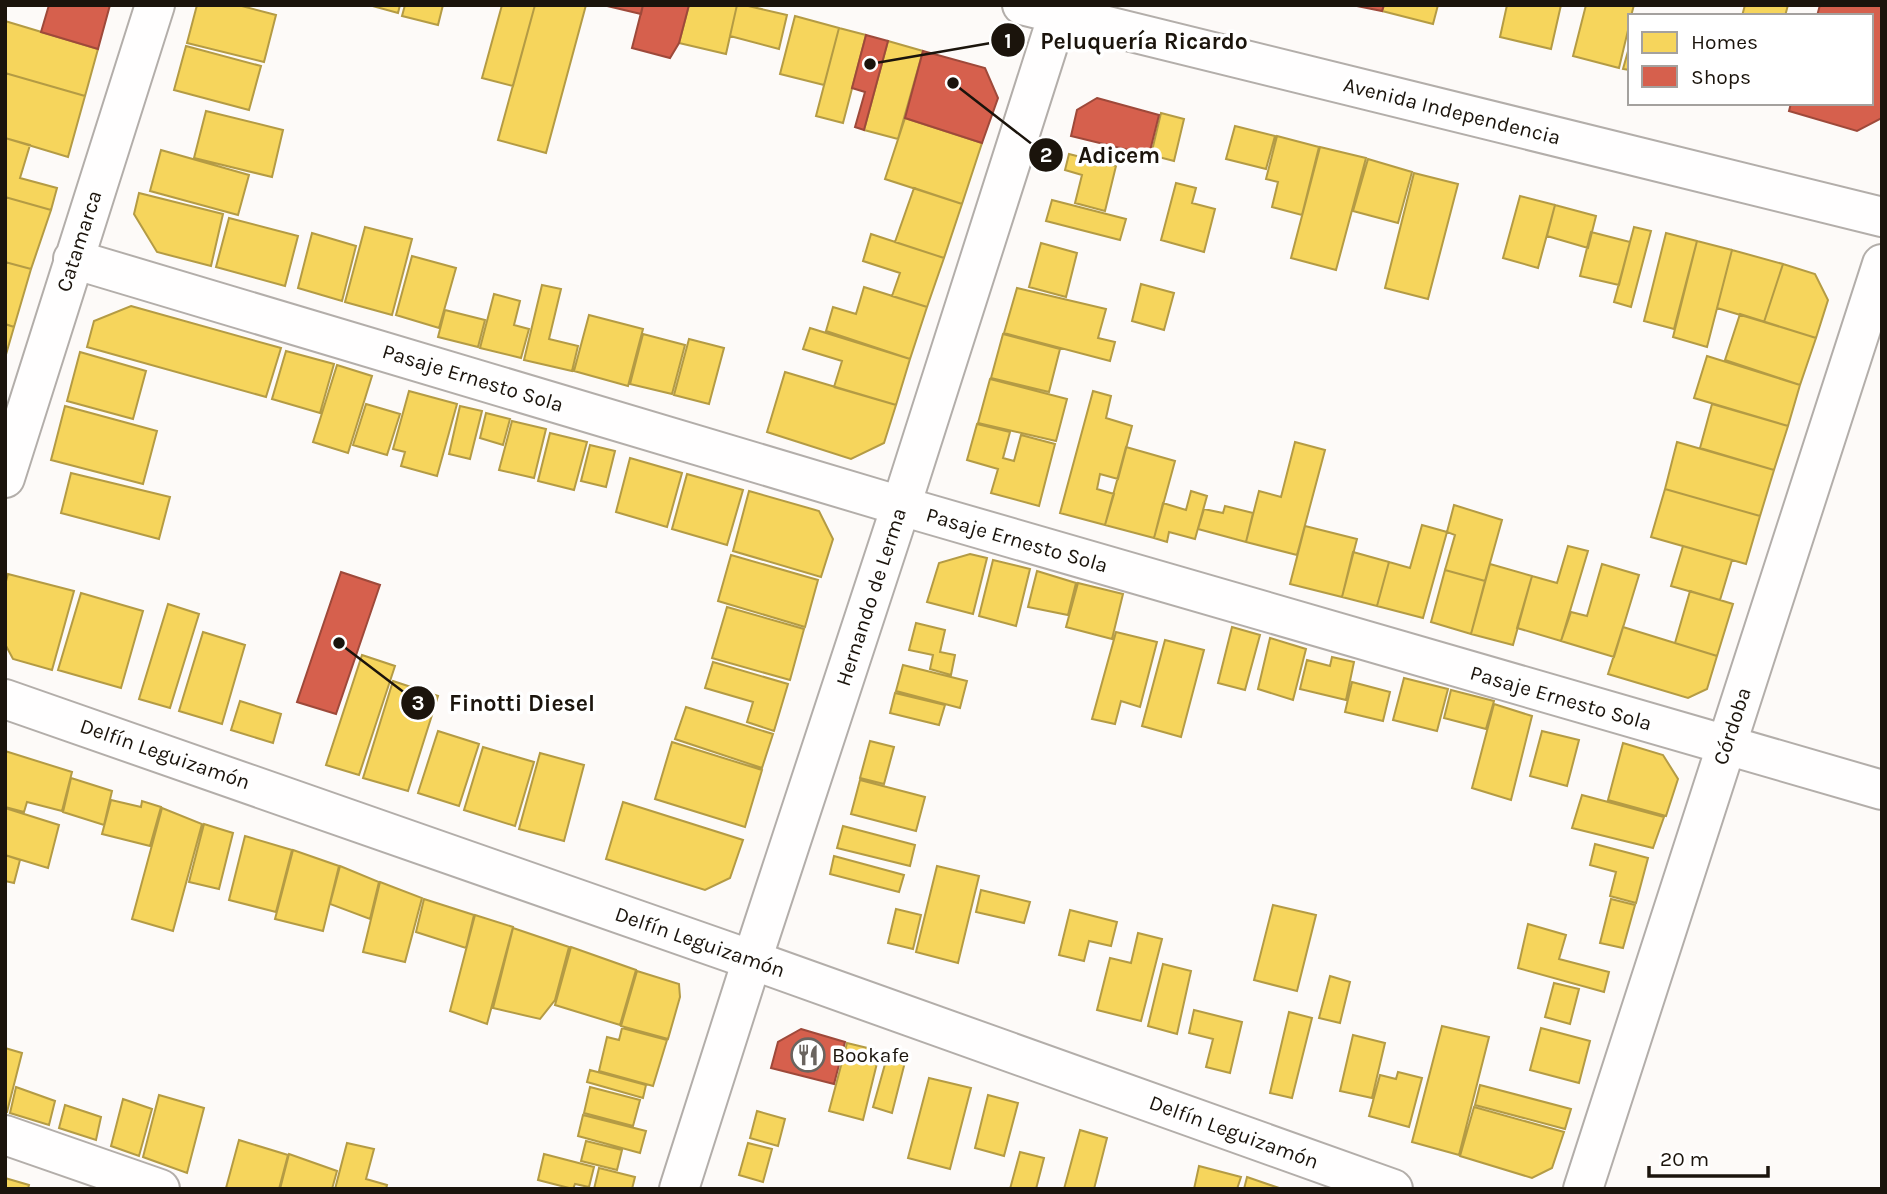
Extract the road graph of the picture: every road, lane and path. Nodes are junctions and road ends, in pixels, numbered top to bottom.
1 (155, 5) edge
2 (1047, 8) edge
3 (1882, 217) edge
4 (73, 259) junction
5 (1882, 264) edge
6 (5, 478) edge
7 (901, 506) junction
8 (5, 699) edge
9 (1725, 746) junction
10 (1882, 790) edge
11 (752, 960) junction
12 (5, 1135) edge
13 (160, 1189) edge
14 (679, 1189) edge
15 (1394, 1189) edge
16 (1583, 1189) edge

1 - 4 street, Catamarca
2 - 3 street, Avenida Independencia
2 - 7 street, Hernando de Lerma
4 - 6 street, Catamarca
4 - 7 street, Pasaje Ernesto Sola
5 - 9 street, Córdoba
7 - 9 street, Pasaje Ernesto Sola
7 - 11 street, Hernando de Lerma
8 - 11 street, Delfín Leguizamón
9 - 10 street, Pasaje Ernesto Sola
9 - 16 street, Córdoba
11 - 14 street, Hernando de Lerma
11 - 15 street, Delfín Leguizamón
12 - 13 street

